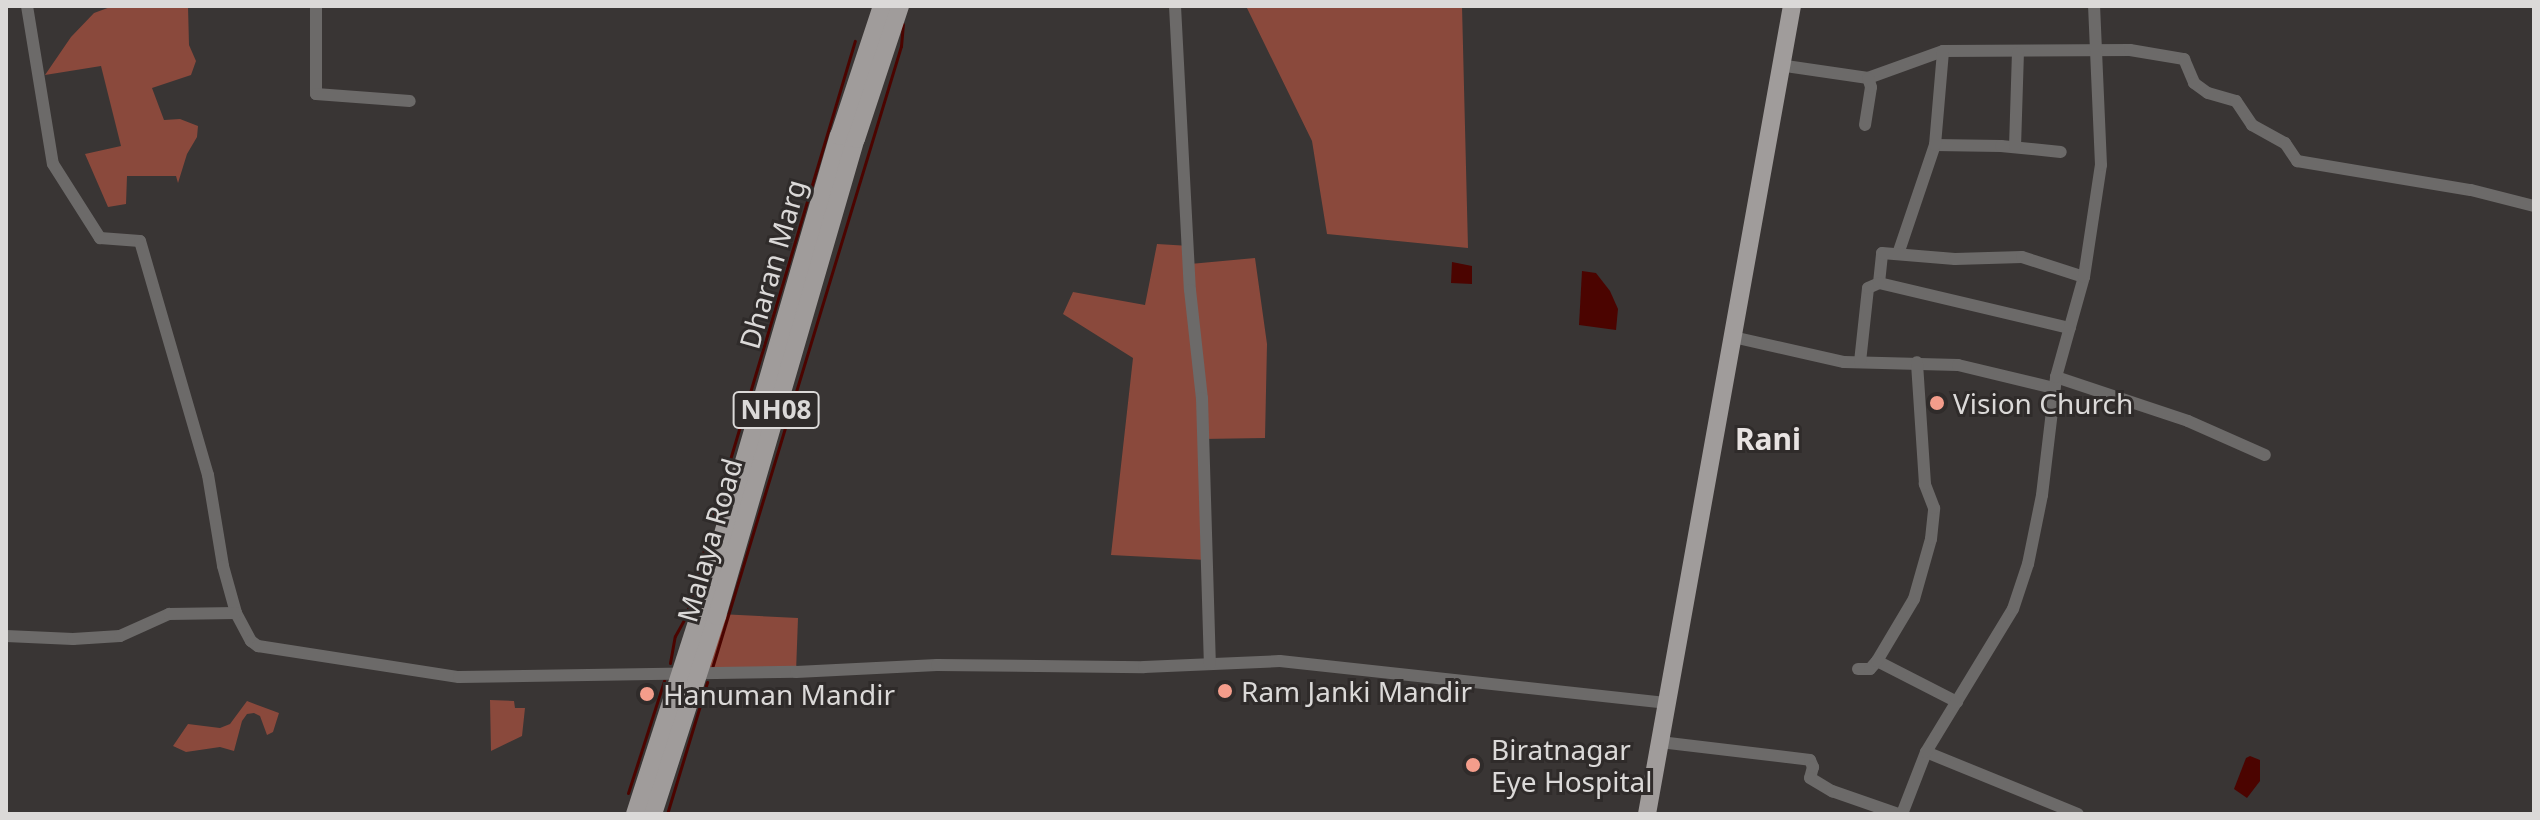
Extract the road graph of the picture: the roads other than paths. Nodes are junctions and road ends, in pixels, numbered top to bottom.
1 (27, 6) edge
2 (316, 6) edge
3 (882, 6) edge
4 (900, 6) edge
5 (1175, 6) edge
6 (1792, 6) edge
7 (2094, 6) edge
8 (1943, 51) junction
9 (2097, 52) junction
10 (2018, 53) junction
11 (1779, 65) junction
12 (1868, 78) junction
13 (410, 101) dead end
14 (1865, 125) dead end
15 (1935, 145) junction
16 (2015, 147) junction
17 (2061, 152) dead end
18 (2534, 206) edge
19 (1898, 254) junction
20 (2084, 277) junction
21 (1879, 283) junction
22 (2070, 328) junction
23 (1733, 337) junction
24 (1860, 362) junction
25 (1917, 362) junction
26 (2055, 382) junction
27 (760, 434) junction
28 (2265, 455) dead end
29 (236, 613) junction
30 (6, 636) edge
31 (1877, 661) junction
32 (1210, 664) junction
33 (1858, 669) dead end
34 (689, 673) junction
35 (1957, 702) junction
36 (1666, 703) junction
37 (1660, 742) junction
38 (1926, 752) junction
39 (635, 814) edge
40 (653, 814) edge
41 (1647, 814) edge
42 (1900, 814) edge
43 (2078, 814) edge

1 - 29 street
2 - 13 street
3 - 27 main road, Dharan Marg / NH08
4 - 27 main road, Malaya Road / NH08
5 - 32 street
6 - 11 main road
7 - 9 street
8 - 10 street
8 - 12 street
8 - 15 street
9 - 10 street
9 - 18 street
9 - 20 street
10 - 16 street
11 - 12 street
11 - 23 main road
12 - 14 street
15 - 16 street
15 - 19 street
16 - 17 street
19 - 20 street
19 - 21 street
20 - 22 street
21 - 22 street
21 - 24 street
22 - 26 street
23 - 24 street
23 - 36 main road
24 - 25 street
25 - 26 street
25 - 31 street
26 - 28 street
26 - 35 street
27 - 34 main road, Dharan Marg / NH08
29 - 30 street
29 - 34 street
31 - 33 street
31 - 35 street
32 - 34 street
32 - 36 street
34 - 39 main road, Dharan Marg / NH08
34 - 40 main road, NH08
35 - 38 street
36 - 37 main road
37 - 41 main road
37 - 42 street
38 - 42 street
38 - 43 street

